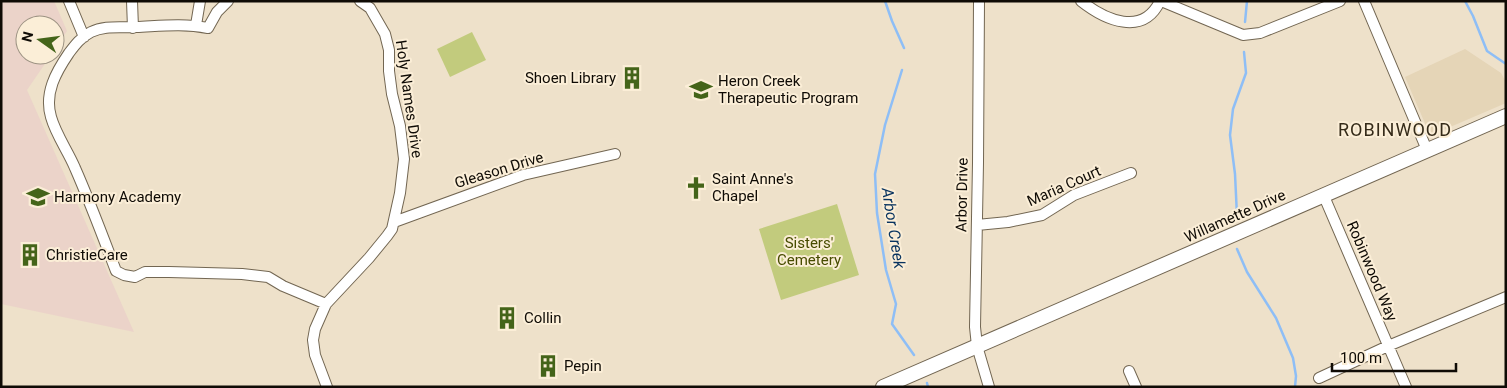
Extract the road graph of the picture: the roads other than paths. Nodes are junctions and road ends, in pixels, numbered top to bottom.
1 (69, 1) edge
2 (132, 1) edge
3 (200, 1) edge
4 (228, 1) edge
5 (360, 1) edge
6 (978, 1) edge
7 (1081, 1) edge
8 (1161, 1) edge
9 (1340, 1) edge
10 (1364, 1) edge
11 (196, 26) junction
12 (133, 28) junction
13 (84, 37) junction
14 (1506, 116) edge
15 (1427, 150) junction
16 (615, 154) dead end
17 (1131, 173) dead end
18 (1323, 194) junction
19 (394, 222) junction
20 (977, 225) junction
21 (1506, 297) edge
22 (326, 304) junction
23 (977, 346) junction
24 (1388, 346) junction
25 (1129, 371) dead end
26 (1319, 378) dead end
27 (327, 387) edge
28 (883, 387) edge
29 (988, 387) edge
30 (1136, 387) edge
31 (1406, 387) edge

1 - 13 street
2 - 12 street
3 - 11 street
4 - 11 street
5 - 19 street, Holy Names Drive
6 - 20 street, Arbor Drive
7 - 8 street
8 - 9 street
10 - 15 street
11 - 12 street
12 - 13 street
13 - 22 street
14 - 15 main road, Willamette Drive
15 - 18 main road, Willamette Drive
16 - 19 street, Gleason Drive
17 - 20 street, Maria Court
18 - 23 main road, Willamette Drive
18 - 24 street, Robinwood Way
19 - 22 street, Holy Names Drive
20 - 23 street, Arbor Drive
21 - 24 street
22 - 27 street, Holy Names Drive
23 - 28 main road, Willamette Drive
23 - 29 street, Arbor Drive
24 - 26 street
24 - 31 street, Robinwood Way
25 - 30 street

